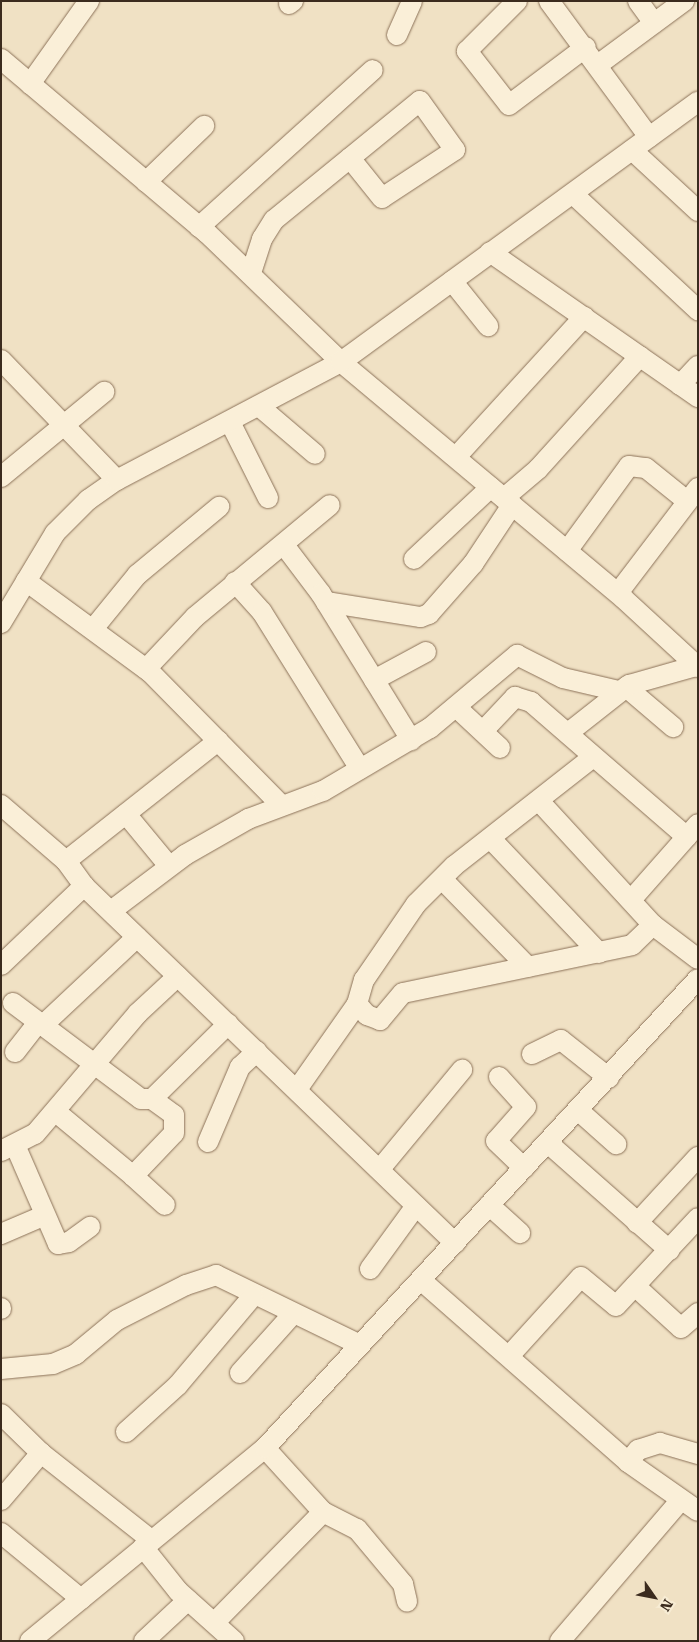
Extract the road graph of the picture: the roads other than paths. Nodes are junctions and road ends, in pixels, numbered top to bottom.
1 (89, 1) edge
2 (412, 1) edge
3 (518, 1) edge
4 (550, 1) edge
5 (638, 1) edge
6 (684, 1) edge
7 (654, 23) junction
8 (397, 35) dead end
9 (586, 47) junction
10 (599, 64) junction
11 (373, 70) dead end
12 (12, 72) edge
13 (697, 105) edge
14 (204, 126) dead end
15 (649, 138) junction
16 (632, 150) junction
17 (350, 158) junction
18 (146, 182) junction
19 (573, 194) junction
20 (698, 211) edge
21 (199, 227) junction
22 (490, 252) junction
23 (251, 274) junction
24 (452, 281) junction
25 (698, 310) edge
26 (584, 317) junction
27 (488, 326) dead end
28 (640, 356) junction
29 (341, 362) junction
30 (698, 366) edge
31 (4, 369) edge
32 (680, 385) junction
33 (104, 392) dead end
34 (698, 397) edge
35 (260, 407) junction
36 (230, 422) junction
37 (63, 424) junction
38 (315, 454) dead end
39 (456, 458) junction
40 (1, 477) edge
41 (116, 480) junction
42 (692, 495) edge
43 (502, 497) junction
44 (268, 498) dead end
45 (330, 505) dead end
46 (219, 507) dead end
47 (284, 545) junction
48 (567, 551) junction
49 (414, 560) dead end
50 (26, 580) junction
51 (235, 582) junction
52 (618, 593) junction
53 (326, 602) junction
54 (1, 622) edge
55 (93, 629) junction
56 (426, 652) dead end
57 (697, 666) edge
58 (146, 669) junction
59 (374, 680) junction
60 (622, 689) junction
61 (456, 706) junction
62 (673, 727) dead end
63 (483, 731) junction
64 (568, 733) junction
65 (410, 740) junction
66 (218, 741) junction
67 (500, 748) dead end
68 (593, 757) junction
69 (360, 769) junction
70 (539, 801) junction
71 (1, 805) edge
72 (281, 805) junction
73 (126, 814) junction
74 (692, 830) edge
75 (491, 839) junction
76 (66, 862) junction
77 (169, 866) junction
78 (442, 880) junction
79 (84, 886) junction
80 (631, 900) junction
81 (111, 911) junction
82 (653, 925) junction
83 (137, 937) junction
84 (599, 953) junction
85 (698, 959) edge
86 (1, 965) edge
87 (528, 967) junction
88 (178, 976) junction
89 (698, 979) edge
90 (13, 1003) dead end
91 (358, 1004) junction
92 (40, 1024) junction
93 (228, 1024) junction
94 (257, 1051) junction
95 (15, 1052) dead end
96 (532, 1054) dead end
97 (96, 1066) junction
98 (462, 1070) dead end
99 (500, 1077) dead end
100 (609, 1078) junction
101 (298, 1088) junction
102 (152, 1099) junction
103 (579, 1111) junction
104 (56, 1112) junction
105 (208, 1142) dead end
106 (548, 1143) junction
107 (616, 1144) dead end
108 (8, 1148) edge
109 (698, 1157) edge
110 (524, 1168) junction
111 (380, 1169) junction
112 (133, 1176) junction
113 (165, 1205) dead end
114 (416, 1206) junction
115 (489, 1206) junction
116 (43, 1216) junction
117 (698, 1218) edge
118 (637, 1223) junction
119 (90, 1226) dead end
120 (520, 1233) dead end
121 (1, 1234) edge
122 (455, 1243) junction
123 (669, 1250) junction
124 (370, 1269) dead end
125 (422, 1281) junction
126 (635, 1286) junction
127 (253, 1296) junction
128 (698, 1313) edge
129 (292, 1316) junction
130 (358, 1344) junction
131 (510, 1355) junction
132 (1, 1369) edge
133 (240, 1373) dead end
134 (1, 1414) edge
135 (126, 1432) dead end
136 (265, 1448) junction
137 (42, 1452) junction
138 (698, 1454) edge
139 (628, 1462) junction
140 (1, 1500) edge
141 (689, 1505) edge
142 (323, 1512) junction
143 (1, 1532) edge
144 (147, 1543) junction
145 (81, 1599) junction
146 (188, 1600) junction
147 (407, 1602) dead end
148 (216, 1621) junction
149 (30, 1641) edge
150 (144, 1641) edge
151 (234, 1641) edge
152 (560, 1641) edge

1 - 12 street
2 - 8 street
3 - 9 street
4 - 9 street
5 - 7 street
6 - 7 street
7 - 10 street
9 - 10 street
10 - 15 street
11 - 21 street
12 - 18 street
13 - 15 street
14 - 18 street
15 - 16 street
16 - 19 street
16 - 20 street
17 - 17 street
17 - 23 street
18 - 21 street
19 - 22 street
19 - 25 street
21 - 23 street
22 - 24 street
22 - 26 street
23 - 29 street
24 - 27 street
24 - 29 street
26 - 28 street
26 - 39 street
28 - 32 street
28 - 43 street
29 - 35 street
29 - 39 street
30 - 32 street
31 - 37 street
32 - 34 street
33 - 37 street
35 - 36 street
35 - 38 street
36 - 41 street
36 - 44 street
37 - 40 street
37 - 41 street
39 - 43 street
41 - 50 street
42 - 48 street
42 - 52 street
43 - 48 street
43 - 49 street
43 - 53 street
45 - 47 street
46 - 55 street
47 - 51 street
47 - 53 street
48 - 52 street
50 - 54 street
50 - 55 street
51 - 58 street
51 - 69 street
52 - 57 street
53 - 59 street
55 - 58 street
56 - 59 street
57 - 60 street
58 - 66 street
59 - 65 street
60 - 61 street
60 - 62 street
60 - 64 street
61 - 63 street
61 - 65 street
63 - 64 street
63 - 67 street
64 - 68 street
65 - 69 street
66 - 72 street
66 - 73 street
68 - 70 street
68 - 74 street
69 - 72 street
70 - 75 street
70 - 80 street
71 - 76 street
72 - 77 street
73 - 76 street
73 - 77 street
74 - 80 street
75 - 78 street
75 - 84 street
76 - 79 street
77 - 81 street
78 - 87 street
78 - 91 street
79 - 81 street
79 - 86 street
80 - 82 street
81 - 83 street
82 - 84 street
82 - 85 street
83 - 88 street
83 - 92 street
84 - 87 street
87 - 91 street
88 - 93 street
88 - 97 street
89 - 100 street
90 - 92 street
91 - 101 street
92 - 95 street
92 - 97 street
93 - 94 street
93 - 102 street
94 - 101 street
94 - 105 street
96 - 100 street
97 - 102 street
97 - 104 street
98 - 111 street
99 - 110 street
100 - 103 street
101 - 111 street
102 - 112 street
103 - 106 street
103 - 107 street
104 - 108 street
104 - 112 street
106 - 110 street
106 - 118 street
108 - 116 street
109 - 118 street
110 - 115 street
111 - 114 street
112 - 113 street
114 - 122 street
114 - 124 street
115 - 120 street
115 - 122 street
116 - 119 street
116 - 121 street
117 - 123 street
118 - 123 street
122 - 125 street
123 - 126 street
125 - 130 street
125 - 131 street
126 - 128 street
126 - 131 street
127 - 129 street
127 - 132 street
127 - 135 street
129 - 130 street
129 - 133 street
130 - 136 street
131 - 139 street
134 - 137 street
136 - 142 street
136 - 144 street
137 - 140 street
137 - 144 street
138 - 139 street
139 - 141 street
141 - 152 street
142 - 147 street
142 - 148 street
143 - 145 street
144 - 145 street
144 - 146 street
145 - 149 street
146 - 148 street
146 - 150 street
148 - 151 street

